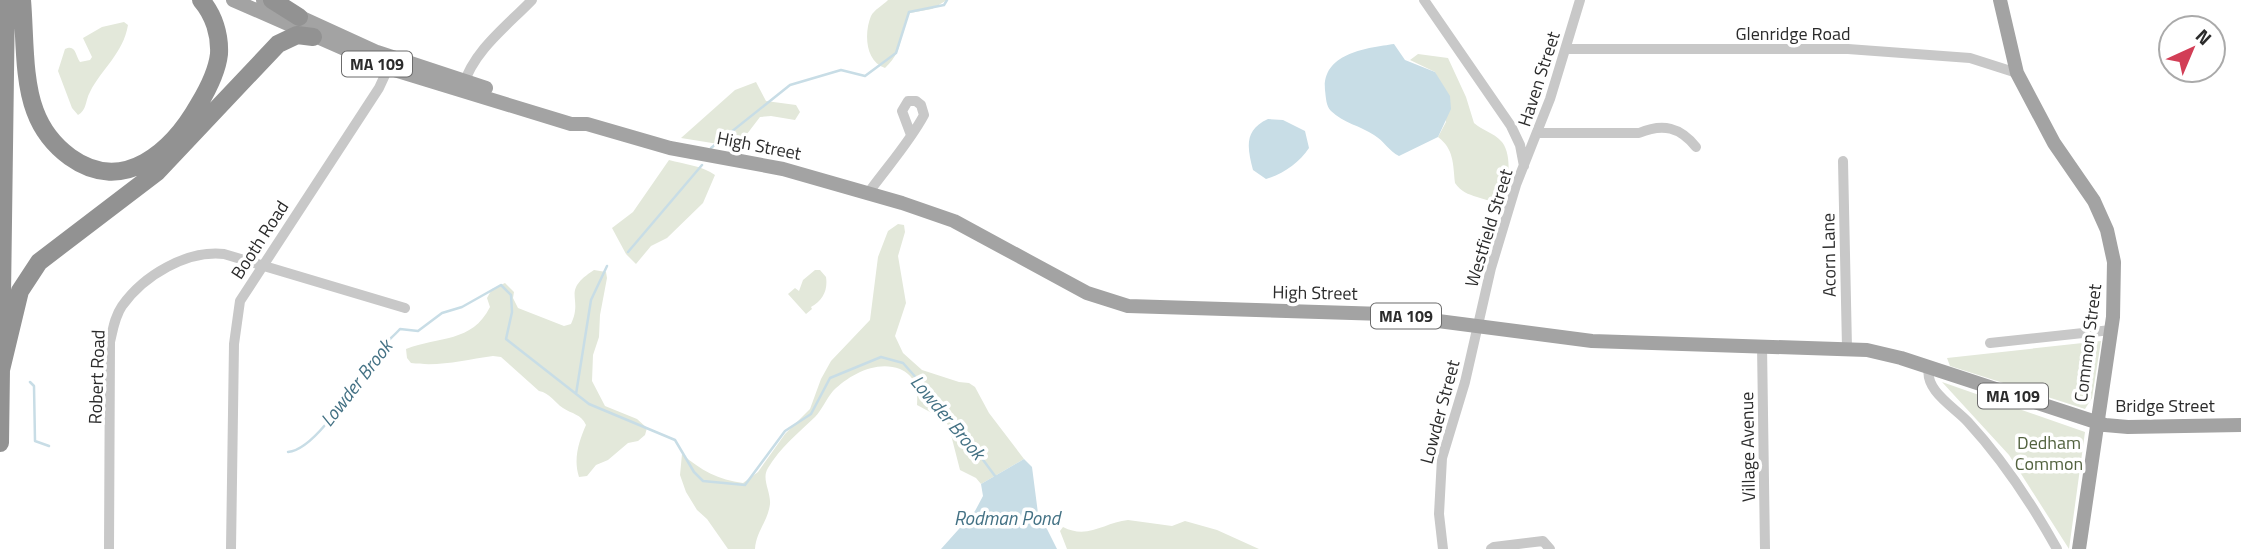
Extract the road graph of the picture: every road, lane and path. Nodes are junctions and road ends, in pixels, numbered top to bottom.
1 (6, 0) edge
2 (22, 0) edge
3 (201, 0) edge
4 (233, 0) edge
5 (263, 0) edge
6 (272, 0) edge
7 (532, 0) edge
8 (1424, 0) edge
9 (1580, 0) edge
10 (2000, 0) edge
11 (299, 17) junction
12 (313, 37) junction
13 (1566, 49) junction
14 (390, 63) junction
15 (2017, 73) junction
16 (464, 85) junction
17 (1539, 133) junction
18 (911, 135) dead end
19 (1696, 148) dead end
20 (1843, 161) dead end
21 (1524, 167) junction
22 (869, 192) junction
23 (261, 265) junction
24 (405, 308) dead end
25 (1478, 326) junction
26 (2111, 330) junction
27 (1990, 343) dead end
28 (1762, 345) junction
29 (1847, 348) junction
30 (1929, 368) junction
31 (1, 370) edge
32 (2097, 423) junction
33 (2241, 425) edge
34 (0, 443) edge
35 (109, 549) edge
36 (231, 549) edge
37 (1443, 549) edge
38 (1491, 549) edge
39 (1550, 549) edge
40 (1765, 549) edge
41 (2057, 549) edge
42 (2079, 549) edge

1 - 31 highway
2 - 3 highway
4 - 12 main road, High Street / MA 109
5 - 11 main road, High Street / MA 109
6 - 11 highway
7 - 16 street
8 - 21 street, Westfield Street
9 - 13 street, Haven Street
10 - 15 main road, Common Street
11 - 14 main road, High Street / MA 109
12 - 14 main road, High Street / MA 109
12 - 31 highway
13 - 15 street, Glenridge Road
13 - 17 street, Haven Street
14 - 16 main road, High Street / MA 109
14 - 23 street, Booth Road
15 - 26 main road, Common Street
16 - 22 main road, High Street / MA 109
17 - 19 street
17 - 21 street, Haven Street
18 - 22 street
20 - 29 street, Acorn Lane
21 - 25 street, Westfield Street
22 - 25 main road, High Street / MA 109
23 - 24 street, Robert Road
23 - 35 street, Robert Road
23 - 36 street, Booth Road
25 - 28 main road, High Street / MA 109
25 - 37 street, Lowder Street
26 - 27 street
26 - 32 main road, Common Street
28 - 29 main road, High Street / MA 109
28 - 40 street, Village Avenue
29 - 30 main road, High Street / MA 109
30 - 32 main road, Bridge Street / MA 109
30 - 41 street
31 - 34 highway
32 - 33 main road, Bridge Street / MA 109
32 - 42 main road, Common Street
38 - 39 street

